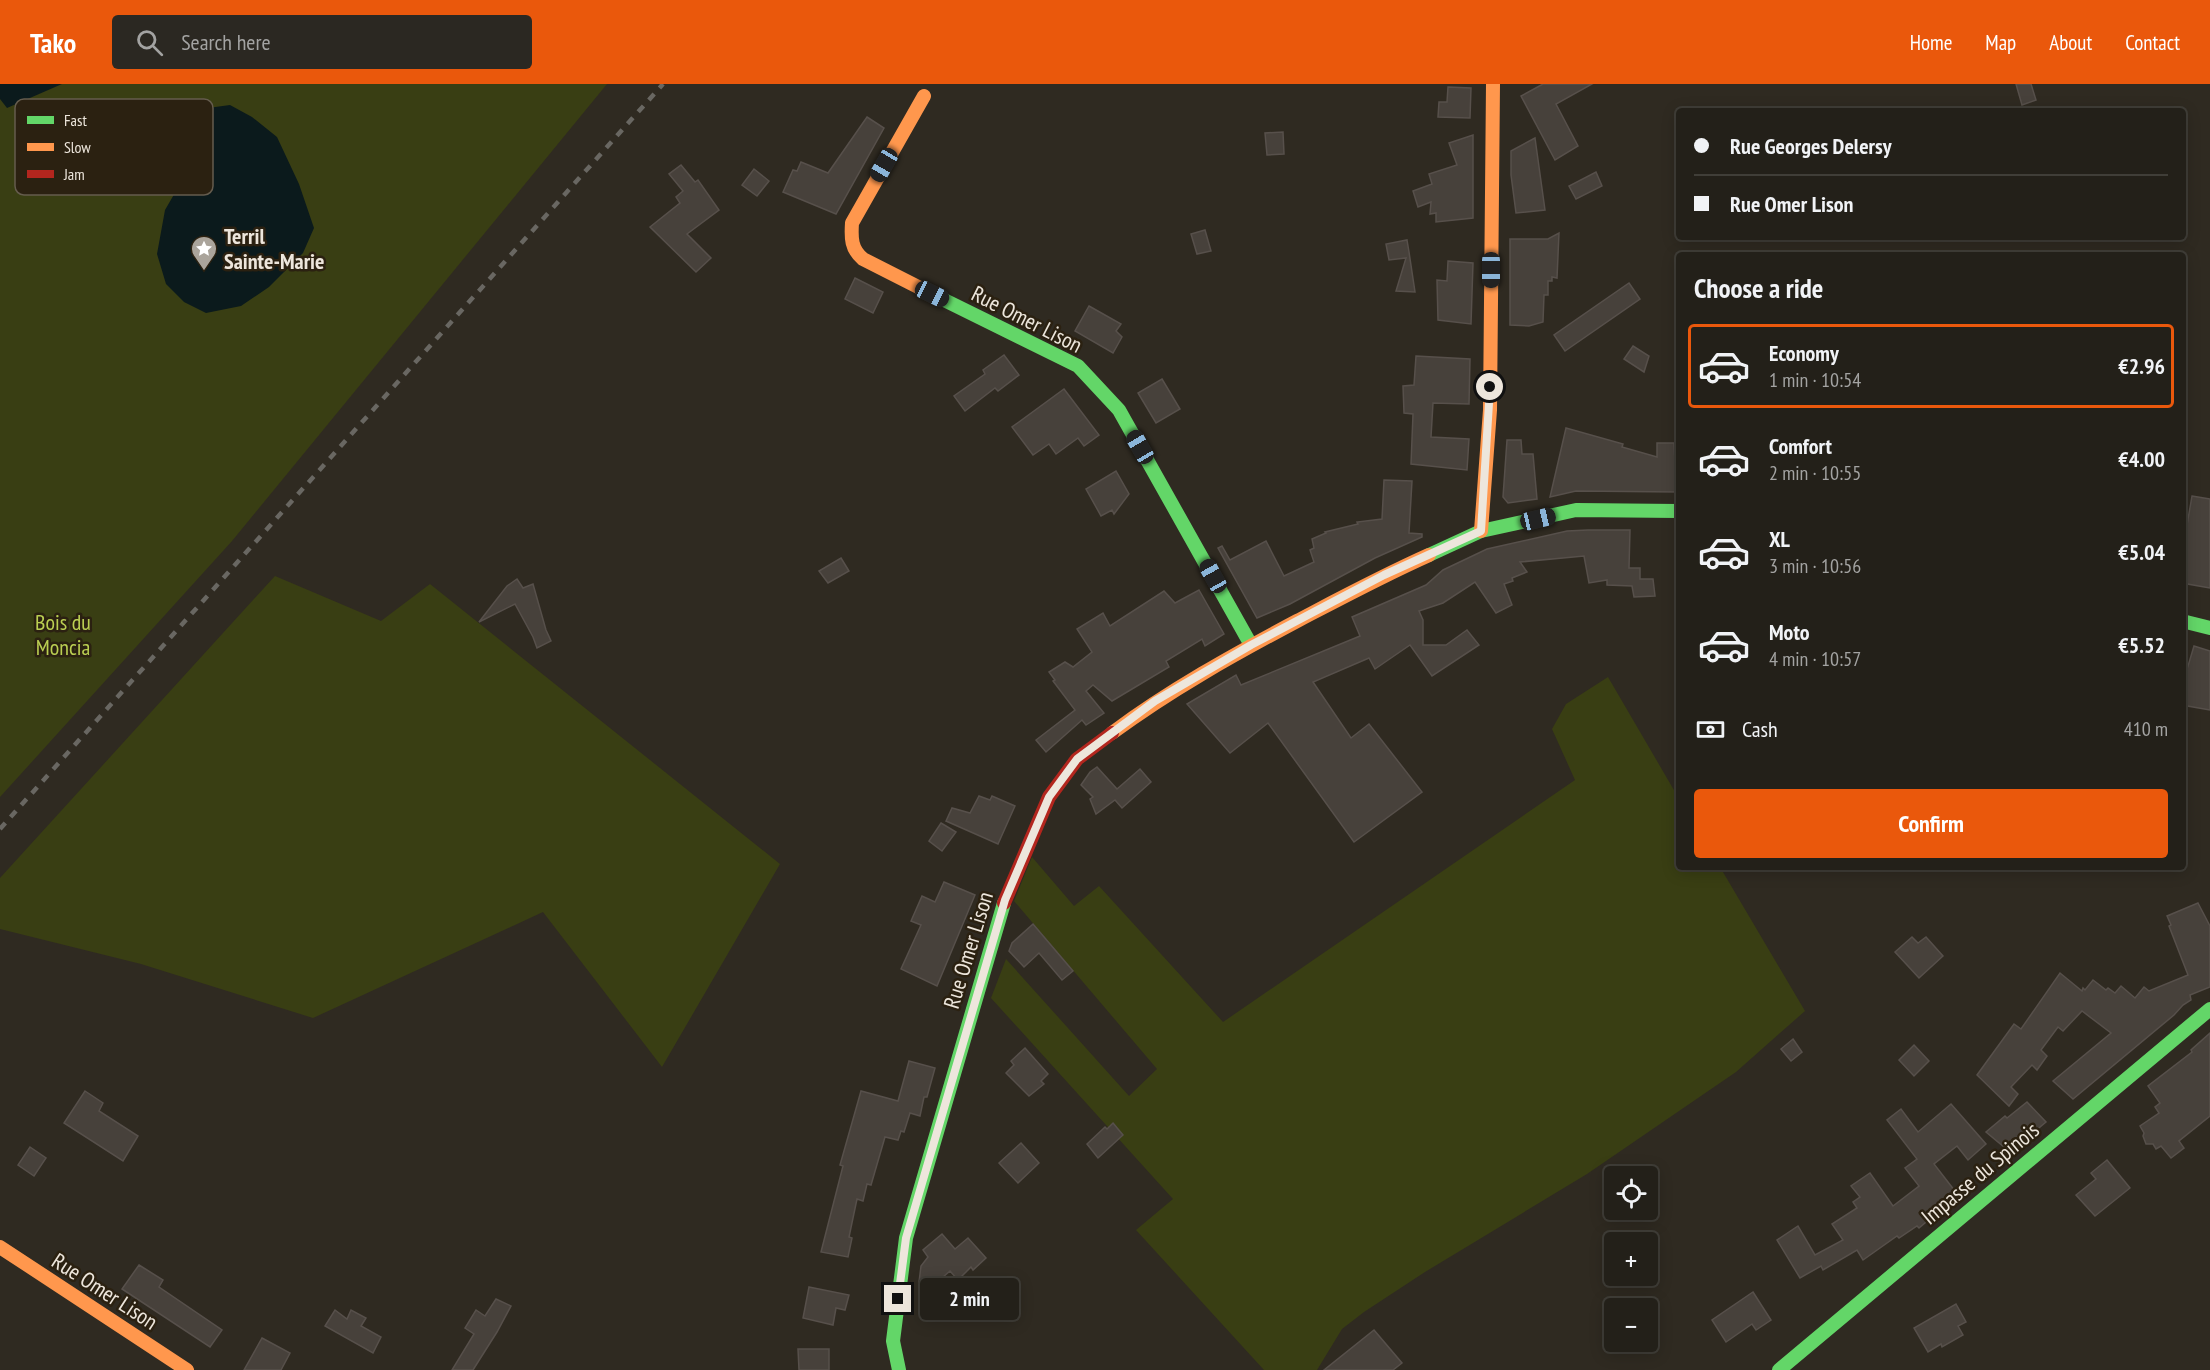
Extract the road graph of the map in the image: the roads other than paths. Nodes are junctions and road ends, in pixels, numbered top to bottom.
1 (1492, 84) edge
2 (924, 96) dead end
3 (1676, 511) edge
4 (1481, 531) junction
5 (2186, 622) edge
6 (2210, 628) edge
7 (1251, 645) junction
8 (2210, 1009) edge
9 (0, 1247) edge
10 (187, 1370) edge
11 (899, 1370) edge
12 (1779, 1370) edge

1 - 4 street
2 - 7 street, Rue Omer Lison
3 - 4 street, Rue Omer Lison
4 - 7 street, Rue Omer Lison
5 - 6 street
7 - 11 street, Rue Omer Lison
8 - 12 street, Impasse du Spinois
9 - 10 street, Rue Omer Lison

